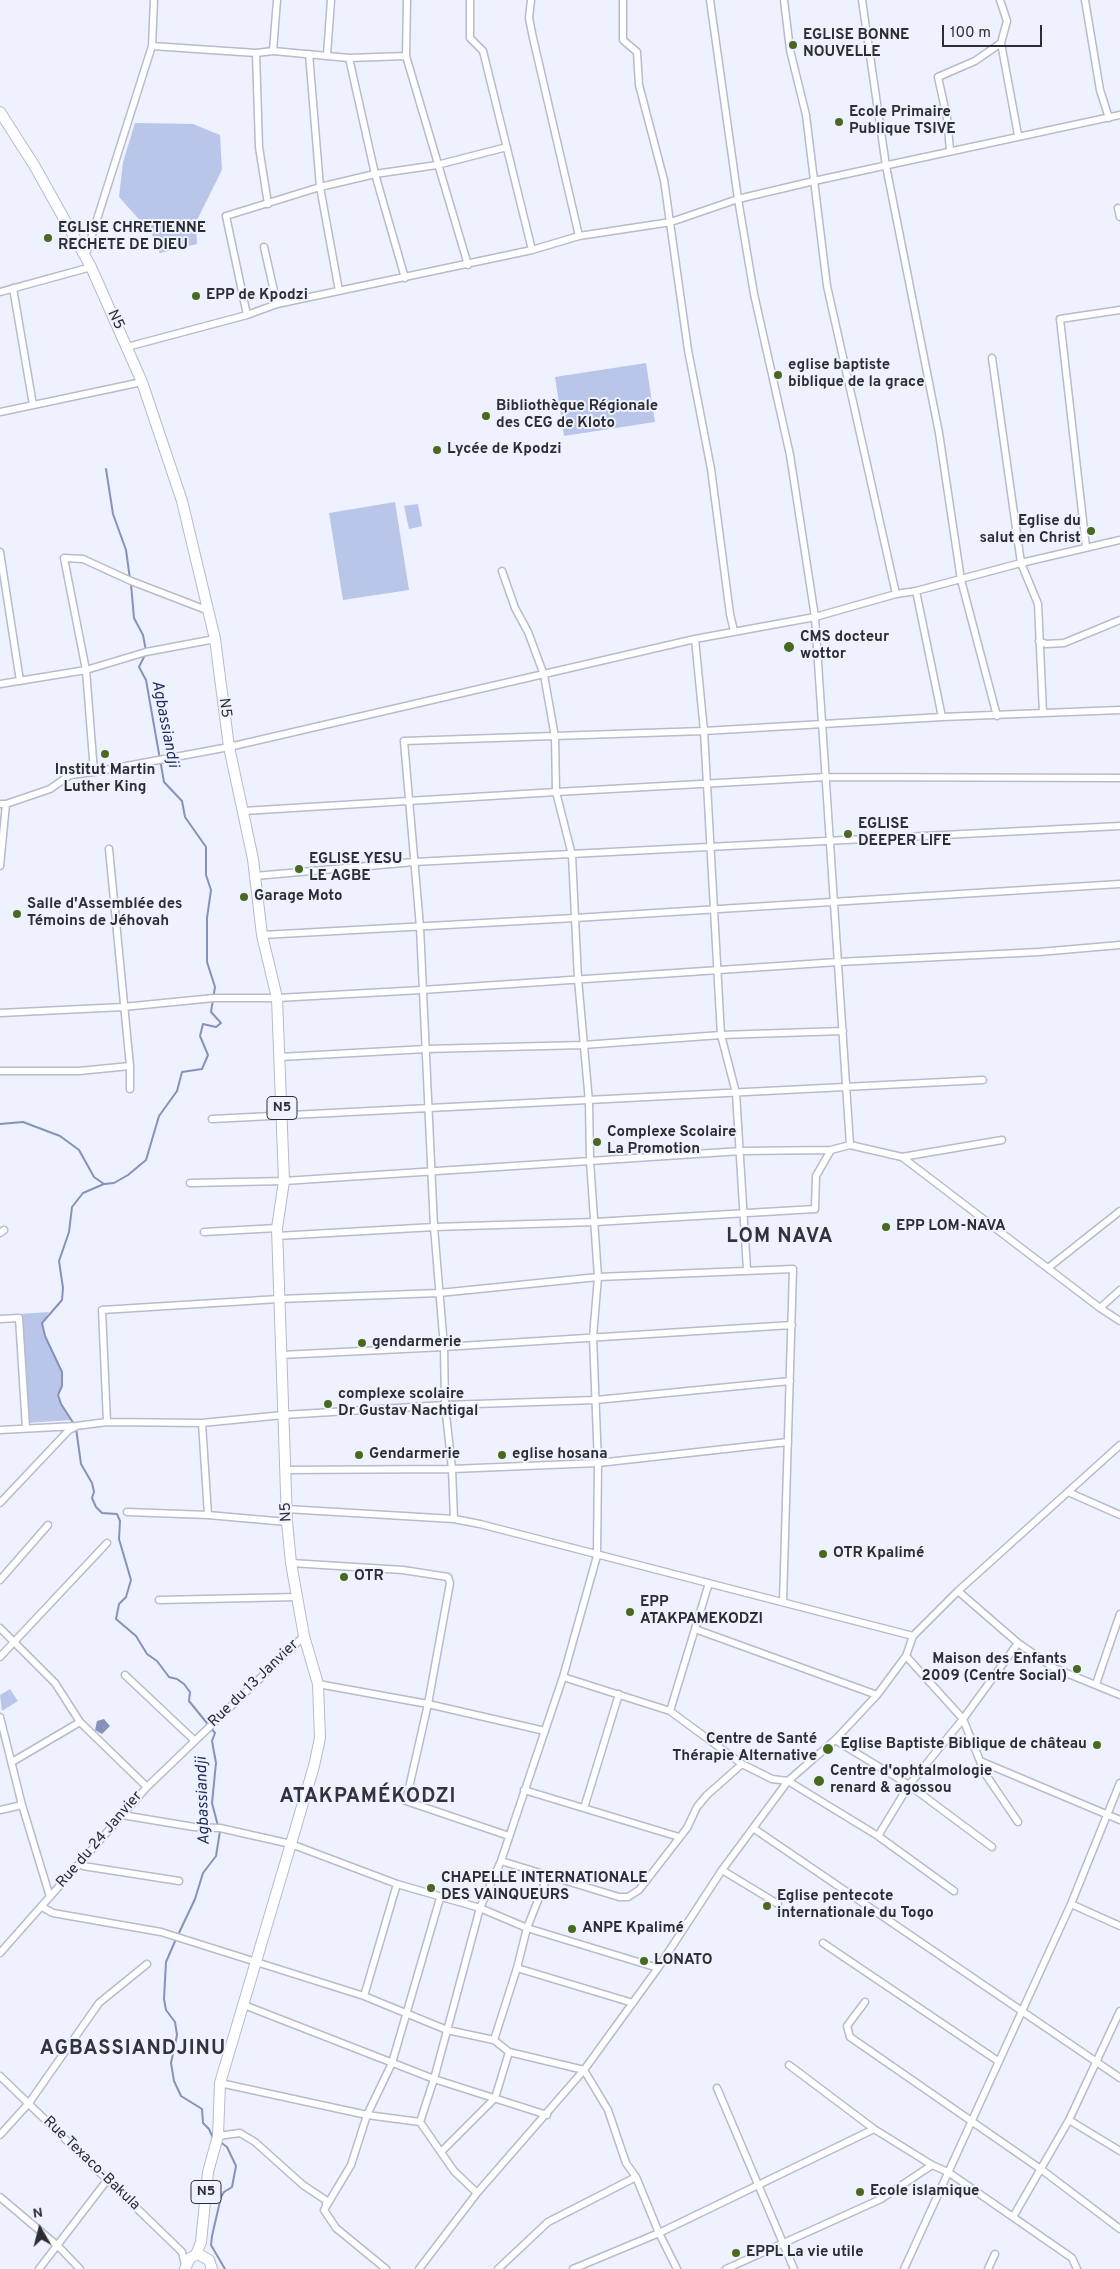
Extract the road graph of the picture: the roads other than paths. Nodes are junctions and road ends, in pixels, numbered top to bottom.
1 (154, 0) edge
2 (277, 0) edge
3 (331, 0) edge
4 (406, 0) edge
5 (470, 0) edge
6 (531, 0) edge
7 (623, 0) edge
8 (710, 0) edge
9 (784, 0) edge
10 (862, 0) edge
11 (1000, 0) edge
12 (1085, 0) edge
13 (1001, 44) junction
14 (152, 46) junction
15 (273, 50) junction
16 (256, 52) junction
17 (309, 54) junction
18 (328, 55) junction
19 (406, 56) junction
20 (349, 58) junction
21 (0, 112) edge
22 (1120, 115) edge
23 (1109, 118) junction
24 (1018, 135) junction
25 (507, 147) junction
26 (950, 150) junction
27 (437, 165) junction
28 (886, 166) junction
29 (375, 174) junction
30 (814, 181) junction
31 (320, 187) junction
32 (738, 199) junction
33 (268, 204) junction
34 (1118, 208) dead end
35 (1120, 217) edge
36 (671, 222) junction
37 (580, 236) junction
38 (264, 247) dead end
39 (532, 250) junction
40 (85, 257) junction
41 (468, 264) junction
42 (91, 267) junction
43 (405, 278) junction
44 (13, 288) junction
45 (339, 291) junction
46 (0, 292) edge
47 (277, 304) junction
48 (1120, 310) edge
49 (247, 315) junction
50 (127, 347) junction
51 (992, 358) dead end
52 (142, 382) junction
53 (33, 404) junction
54 (0, 412) edge
55 (1120, 540) edge
56 (1086, 547) junction
57 (0, 552) edge
58 (1021, 563) junction
59 (502, 570) dead end
60 (961, 580) junction
61 (916, 592) junction
62 (896, 594) junction
63 (209, 611) junction
64 (815, 617) junction
65 (1120, 620) edge
66 (734, 631) junction
67 (215, 639) junction
68 (695, 639) junction
69 (1039, 641) junction
70 (86, 670) junction
71 (544, 675) junction
72 (20, 681) junction
73 (0, 684) edge
74 (1120, 710) edge
75 (1042, 713) junction
76 (997, 716) junction
77 (942, 717) junction
78 (823, 726) junction
79 (704, 731) junction
80 (555, 737) junction
81 (229, 747) junction
82 (94, 772) junction
83 (826, 777) junction
84 (1120, 778) edge
85 (706, 784) junction
86 (556, 792) junction
87 (408, 800) junction
88 (3, 804) edge
89 (243, 811) junction
90 (1120, 826) edge
91 (830, 841) junction
92 (710, 847) junction
93 (109, 849) dead end
94 (572, 855) junction
95 (414, 862) junction
96 (0, 866) edge
97 (255, 876) junction
98 (1120, 884) edge
99 (835, 901) junction
100 (714, 908) junction
101 (575, 918) junction
102 (420, 927) junction
103 (262, 935) junction
104 (1120, 945) edge
105 (838, 962) junction
106 (717, 970) junction
107 (578, 979) junction
108 (422, 990) junction
109 (278, 998) junction
110 (123, 1007) junction
111 (0, 1013) edge
112 (843, 1031) junction
113 (721, 1035) junction
114 (583, 1045) junction
115 (426, 1049) junction
116 (280, 1057) junction
117 (130, 1066) junction
118 (0, 1071) edge
119 (983, 1080) dead end
120 (846, 1088) junction
121 (130, 1089) dead end
122 (736, 1093) junction
123 (589, 1102) junction
124 (428, 1107) junction
125 (283, 1116) junction
126 (212, 1119) dead end
127 (1002, 1140) dead end
128 (850, 1145) junction
129 (831, 1150) junction
130 (741, 1151) junction
131 (902, 1157) junction
132 (590, 1161) junction
133 (431, 1172) junction
134 (284, 1181) junction
135 (190, 1183) dead end
136 (1120, 1211) edge
137 (744, 1214) junction
138 (595, 1222) junction
139 (434, 1227) junction
140 (204, 1232) dead end
141 (277, 1232) junction
142 (1048, 1268) junction
143 (747, 1270) junction
144 (598, 1277) junction
145 (1120, 1290) edge
146 (439, 1293) junction
147 (279, 1298) junction
148 (1100, 1308) junction
149 (0, 1319) edge
150 (1120, 1321) edge
151 (792, 1325) junction
152 (592, 1337) junction
153 (444, 1347) junction
154 (281, 1355) junction
155 (790, 1381) junction
156 (596, 1400) junction
157 (445, 1405) junction
158 (283, 1415) junction
159 (107, 1422) junction
160 (202, 1423) junction
161 (76, 1426) junction
162 (26, 1428) junction
163 (0, 1430) edge
164 (788, 1442) junction
165 (1120, 1445) edge
166 (598, 1462) junction
167 (452, 1469) junction
168 (285, 1470) junction
169 (1068, 1492) junction
170 (0, 1503) edge
171 (286, 1509) junction
172 (127, 1512) dead end
173 (208, 1515) junction
174 (1120, 1515) edge
175 (454, 1520) junction
176 (287, 1522) junction
177 (48, 1525) dead end
178 (107, 1543) dead end
179 (597, 1556) junction
180 (291, 1562) junction
181 (0, 1580) edge
182 (709, 1583) junction
183 (958, 1591) junction
184 (297, 1597) junction
185 (159, 1600) dead end
186 (783, 1602) junction
187 (1120, 1614) edge
188 (0, 1628) edge
189 (695, 1629) junction
190 (304, 1636) junction
191 (913, 1636) junction
192 (13, 1643) junction
193 (1018, 1644) junction
194 (906, 1656) junction
195 (0, 1657) edge
196 (125, 1675) dead end
197 (564, 1677) junction
198 (318, 1684) junction
199 (1096, 1684) junction
200 (619, 1694) junction
201 (1120, 1695) edge
202 (876, 1696) junction
203 (428, 1704) junction
204 (670, 1711) junction
205 (0, 1717) edge
206 (963, 1719) junction
207 (80, 1722) junction
208 (545, 1731) junction
209 (204, 1732) joint
210 (835, 1740) junction
211 (195, 1741) junction
212 (980, 1761) junction
213 (12, 1762) junction
214 (742, 1764) junction
215 (788, 1781) junction
216 (1120, 1783) edge
217 (909, 1785) junction
218 (147, 1787) junction
219 (524, 1790) junction
220 (22, 1805) junction
221 (584, 1808) junction
222 (0, 1810) edge
223 (122, 1815) junction
224 (1105, 1815) junction
225 (1120, 1820) edge
226 (1018, 1822) dead end
227 (753, 1828) junction
228 (509, 1836) junction
229 (878, 1836) junction
230 (679, 1837) junction
231 (291, 1844) junction
232 (992, 1847) dead end
233 (501, 1861) junction
234 (80, 1863) junction
235 (722, 1870) junction
236 (548, 1875) junction
237 (179, 1882) dead end
238 (397, 1884) junction
239 (954, 1891) dead end
240 (50, 1897) junction
241 (440, 1898) junction
242 (778, 1904) dead end
243 (1071, 1904) junction
244 (42, 1907) junction
245 (480, 1908) junction
246 (1120, 1926) edge
247 (526, 1928) junction
248 (823, 1943) dead end
249 (0, 1952) edge
250 (256, 1963) junction
251 (147, 1964) dead end
252 (517, 1968) junction
253 (658, 1968) junction
254 (364, 1996) junction
255 (864, 2002) dead end
256 (632, 2003) junction
257 (244, 2005) junction
258 (1021, 2011) junction
259 (1120, 2011) edge
260 (405, 2014) junction
261 (447, 2030) junction
262 (494, 2040) junction
263 (509, 2052) junction
264 (998, 2061) junction
265 (392, 2063) junction
266 (1096, 2064) junction
267 (789, 2065) dead end
268 (584, 2070) junction
269 (0, 2076) edge
270 (1120, 2078) edge
271 (434, 2079) junction
272 (220, 2083) junction
273 (716, 2088) dead end
274 (495, 2098) junction
275 (28, 2103) junction
276 (367, 2115) junction
277 (546, 2115) junction
278 (1070, 2120) junction
279 (420, 2122) junction
280 (972, 2122) junction
281 (874, 2128) junction
282 (0, 2135) edge
283 (217, 2140) junction
284 (442, 2151) junction
285 (1120, 2151) edge
286 (932, 2166) junction
287 (1042, 2170) junction
288 (948, 2172) junction
289 (636, 2177) junction
290 (108, 2179) junction
291 (758, 2186) junction
292 (477, 2193) junction
293 (0, 2197) edge
294 (324, 2210) junction
295 (1013, 2217) junction
296 (1120, 2229) edge
297 (659, 2232) junction
298 (201, 2242) junction
299 (782, 2244) junction
300 (59, 2247) junction
301 (182, 2252) junction
302 (995, 2254) dead end
303 (196, 2255) junction
304 (207, 2257) junction
305 (185, 2267) edge
306 (39, 2269) edge
307 (80, 2269) edge
308 (212, 2269) edge
309 (386, 2269) edge
310 (419, 2269) edge
311 (498, 2269) edge
312 (573, 2269) edge
313 (677, 2269) edge
314 (726, 2269) edge
315 (794, 2269) edge
316 (904, 2269) edge
317 (988, 2269) edge
318 (1077, 2269) edge

1 - 14 street
2 - 15 street
3 - 18 street
4 - 19 street
5 - 25 street
6 - 37 street
7 - 36 street
8 - 32 street
9 - 30 street
10 - 28 street
11 - 13 street
12 - 23 street
13 - 24 street
13 - 26 street
14 - 16 street
14 - 40 street
15 - 16 street
15 - 17 street
16 - 33 street
17 - 18 street
17 - 31 street
18 - 20 street
19 - 20 street
19 - 27 street
20 - 29 street
21 - 40 main road, N5 / N5
22 - 23 street
23 - 24 street
24 - 26 street
25 - 27 street
25 - 39 street
26 - 28 street
27 - 29 street
27 - 41 street
28 - 30 street
28 - 60 street
29 - 31 street
29 - 43 street
30 - 32 street
30 - 62 street
31 - 33 street
31 - 45 street
32 - 36 street
32 - 64 street
33 - 49 street
34 - 35 street
36 - 37 street
36 - 66 street
37 - 39 street
38 - 47 street
39 - 41 street
40 - 42 main road, N5 / N5
41 - 43 street
42 - 44 street
42 - 50 main road, N5 / N5
43 - 45 street
44 - 46 street
44 - 53 street
45 - 47 street
47 - 49 street
48 - 56 street
49 - 50 street
50 - 52 main road, N5 / N5
51 - 58 street
52 - 53 street
52 - 63 main road, N5 / N5
53 - 54 street
55 - 56 street
56 - 58 street
57 - 72 street
58 - 60 street
58 - 69 street
59 - 71 street
60 - 61 street
60 - 76 street
61 - 62 street
61 - 77 street
62 - 64 street
63 - 67 main road, N5 / N5
63 - 70 street
64 - 66 street
64 - 78 street
65 - 69 street
66 - 68 street
67 - 70 street
67 - 81 main road, N5 / N5
68 - 71 street
68 - 79 street
69 - 75 street
70 - 72 street
70 - 82 street
71 - 80 street
71 - 81 street
72 - 73 street
74 - 75 street
75 - 76 street
76 - 77 street
77 - 78 street
78 - 79 street
78 - 83 street
79 - 80 street
79 - 85 street
80 - 86 street
80 - 87 street
81 - 82 street
81 - 89 main road, N5 / N5
82 - 88 street
83 - 84 street
83 - 85 street
83 - 91 street
85 - 86 street
85 - 92 street
86 - 87 street
86 - 94 street
87 - 89 street
87 - 95 street
88 - 96 street
89 - 97 main road, N5 / N5
90 - 91 street
91 - 92 street
91 - 99 street
92 - 94 street
92 - 100 street
93 - 110 street
94 - 95 street
94 - 101 street
95 - 97 street
95 - 102 street
97 - 103 main road, N5 / N5
98 - 99 street
99 - 100 street
99 - 105 street
100 - 101 street
100 - 106 street
101 - 102 street
101 - 107 street
102 - 103 street
102 - 108 street
103 - 109 main road, N5 / N5
104 - 105 street
105 - 106 street
105 - 112 street
106 - 107 street
106 - 113 street
107 - 108 street
107 - 114 street
108 - 109 street
108 - 115 street
109 - 110 street
109 - 116 main road, N5 / N5
110 - 111 street
110 - 117 street
112 - 113 street
112 - 120 street
113 - 114 street
113 - 122 street
114 - 115 street
114 - 123 street
115 - 116 street
115 - 124 street
116 - 125 main road, N5 / N5
117 - 118 street
117 - 121 street
119 - 120 street
120 - 122 street
120 - 128 street
122 - 123 street
122 - 130 street
123 - 124 street
123 - 132 street
124 - 125 street
124 - 133 street
125 - 126 street
125 - 134 main road, N5 / N5
127 - 131 street
128 - 129 street
128 - 131 street
129 - 130 street
129 - 137 street
130 - 132 street
130 - 137 street
131 - 142 street
132 - 133 street
132 - 138 street
133 - 134 street
133 - 139 street
134 - 135 street
134 - 141 main road, N5 / N5
136 - 142 street
137 - 138 street
137 - 143 street
138 - 139 street
138 - 144 street
139 - 141 street
139 - 146 street
140 - 141 street
141 - 147 main road, N5 / N5
142 - 148 street
143 - 144 street
143 - 151 street
144 - 146 street
144 - 152 street
145 - 148 street
146 - 147 street
146 - 153 street
147 - 154 main road, N5 / N5
147 - 159 street
148 - 150 street
149 - 162 street
151 - 152 street
151 - 155 street
152 - 153 street
152 - 156 street
153 - 154 street
153 - 157 street
154 - 158 main road, N5 / N5
155 - 156 street
155 - 164 street
156 - 157 street
156 - 166 street
157 - 158 street
157 - 167 street
158 - 160 street
158 - 168 main road, N5 / N5
159 - 160 street
159 - 161 street
160 - 173 street
161 - 162 street
161 - 170 street
162 - 163 street
164 - 166 street
164 - 186 street
165 - 169 street
166 - 167 street
166 - 179 street
167 - 168 street
167 - 175 street
168 - 171 main road, N5 / N5
169 - 174 street
169 - 183 street
171 - 175 street
171 - 176 main road, N5 / N5
172 - 173 street
173 - 176 street
175 - 179 street
176 - 180 main road, N5 / N5
177 - 181 street
178 - 192 street
179 - 182 street
179 - 197 street
180 - 184 main road, N5 / N5
180 - 203 street
182 - 186 street
182 - 189 street
183 - 191 street
183 - 193 street
184 - 185 street
184 - 190 main road, N5 / N5
186 - 191 street
187 - 199 street
188 - 192 street
189 - 202 street
189 - 204 street
190 - 198 main road, N5 / N5
190 - 209 street, Rue du 13 Janvier
191 - 194 street
192 - 195 street
192 - 207 street
193 - 199 street
193 - 206 street
194 - 202 street
194 - 206 street
196 - 211 street
197 - 200 street
197 - 208 street
198 - 203 street
198 - 231 main road, N5 / N5
199 - 201 street
200 - 204 street
200 - 221 street
202 - 210 street
203 - 208 street
203 - 228 street
204 - 214 street
205 - 213 street
206 - 212 street
206 - 217 street
207 - 213 street
207 - 218 street
208 - 219 street
209 - 211 street, Rue du 24 Janvier
210 - 215 street
210 - 217 street
211 - 218 street, Rue du 24 Janvier
212 - 224 street
212 - 226 street
213 - 220 street
214 - 215 street
214 - 230 street
215 - 227 street
215 - 229 street
216 - 224 street
217 - 229 street
217 - 232 street
218 - 223 street, Rue du 24 Janvier
219 - 221 street
219 - 228 street
220 - 222 street
220 - 240 street
221 - 230 street
223 - 231 street
223 - 234 street, Rue du 24 Janvier
224 - 225 street
224 - 243 street
227 - 235 street
227 - 258 street
228 - 233 street
229 - 239 street
230 - 236 street
231 - 238 street
231 - 250 main road, N5 / N5
233 - 236 street
233 - 245 street
234 - 237 street
234 - 240 street, Rue du 24 Janvier
235 - 242 street
235 - 253 street
236 - 247 street
238 - 241 street
238 - 254 street
240 - 244 street, Rue du 24 Janvier
241 - 245 street
241 - 260 street
243 - 246 street
243 - 258 street
244 - 249 street, Rue du 24 Janvier
244 - 250 street
245 - 247 street
245 - 261 street
247 - 252 street
247 - 253 street
248 - 264 street
250 - 254 street
250 - 257 main road, N5 / N5
251 - 275 street
252 - 256 street
252 - 262 street
253 - 256 street
254 - 260 street
255 - 280 street
256 - 268 street
257 - 265 street
257 - 272 main road, N5 / N5
258 - 264 street
258 - 266 street
259 - 266 street
260 - 261 street
260 - 265 street
261 - 262 street
261 - 271 street
262 - 263 street
263 - 268 street
263 - 274 street
264 - 280 street
265 - 271 street
265 - 276 street
266 - 270 street
266 - 278 street
267 - 281 street
268 - 277 street
268 - 289 street
269 - 275 street, Rue Texaco-Bakula
271 - 274 street
271 - 279 street
272 - 276 street
272 - 283 main road, N5 / N5
273 - 291 street
274 - 277 street
274 - 284 street
275 - 282 street
275 - 290 street, Rue Texaco-Bakula
276 - 279 street
276 - 294 street
277 - 292 street
278 - 285 street
278 - 287 street
279 - 284 street
280 - 287 street
280 - 288 street
281 - 286 street
281 - 291 street
283 - 294 street
283 - 298 main road, N5
284 - 292 street
286 - 288 street
286 - 299 street
287 - 295 street
287 - 296 street
288 - 295 street
288 - 316 street
289 - 297 street
289 - 311 street
290 - 300 street
290 - 301 street, Rue Texaco-Bakula
291 - 297 street
291 - 299 street
292 - 310 street
293 - 300 street
294 - 309 street
295 - 318 street
297 - 312 street
297 - 313 street
298 - 303 main road, N5
298 - 304 main road, N5
299 - 314 street
299 - 315 street
300 - 306 street
300 - 307 street
301 - 303 street
301 - 305 street
302 - 317 street
303 - 304 main road
303 - 305 main road
304 - 308 main road

